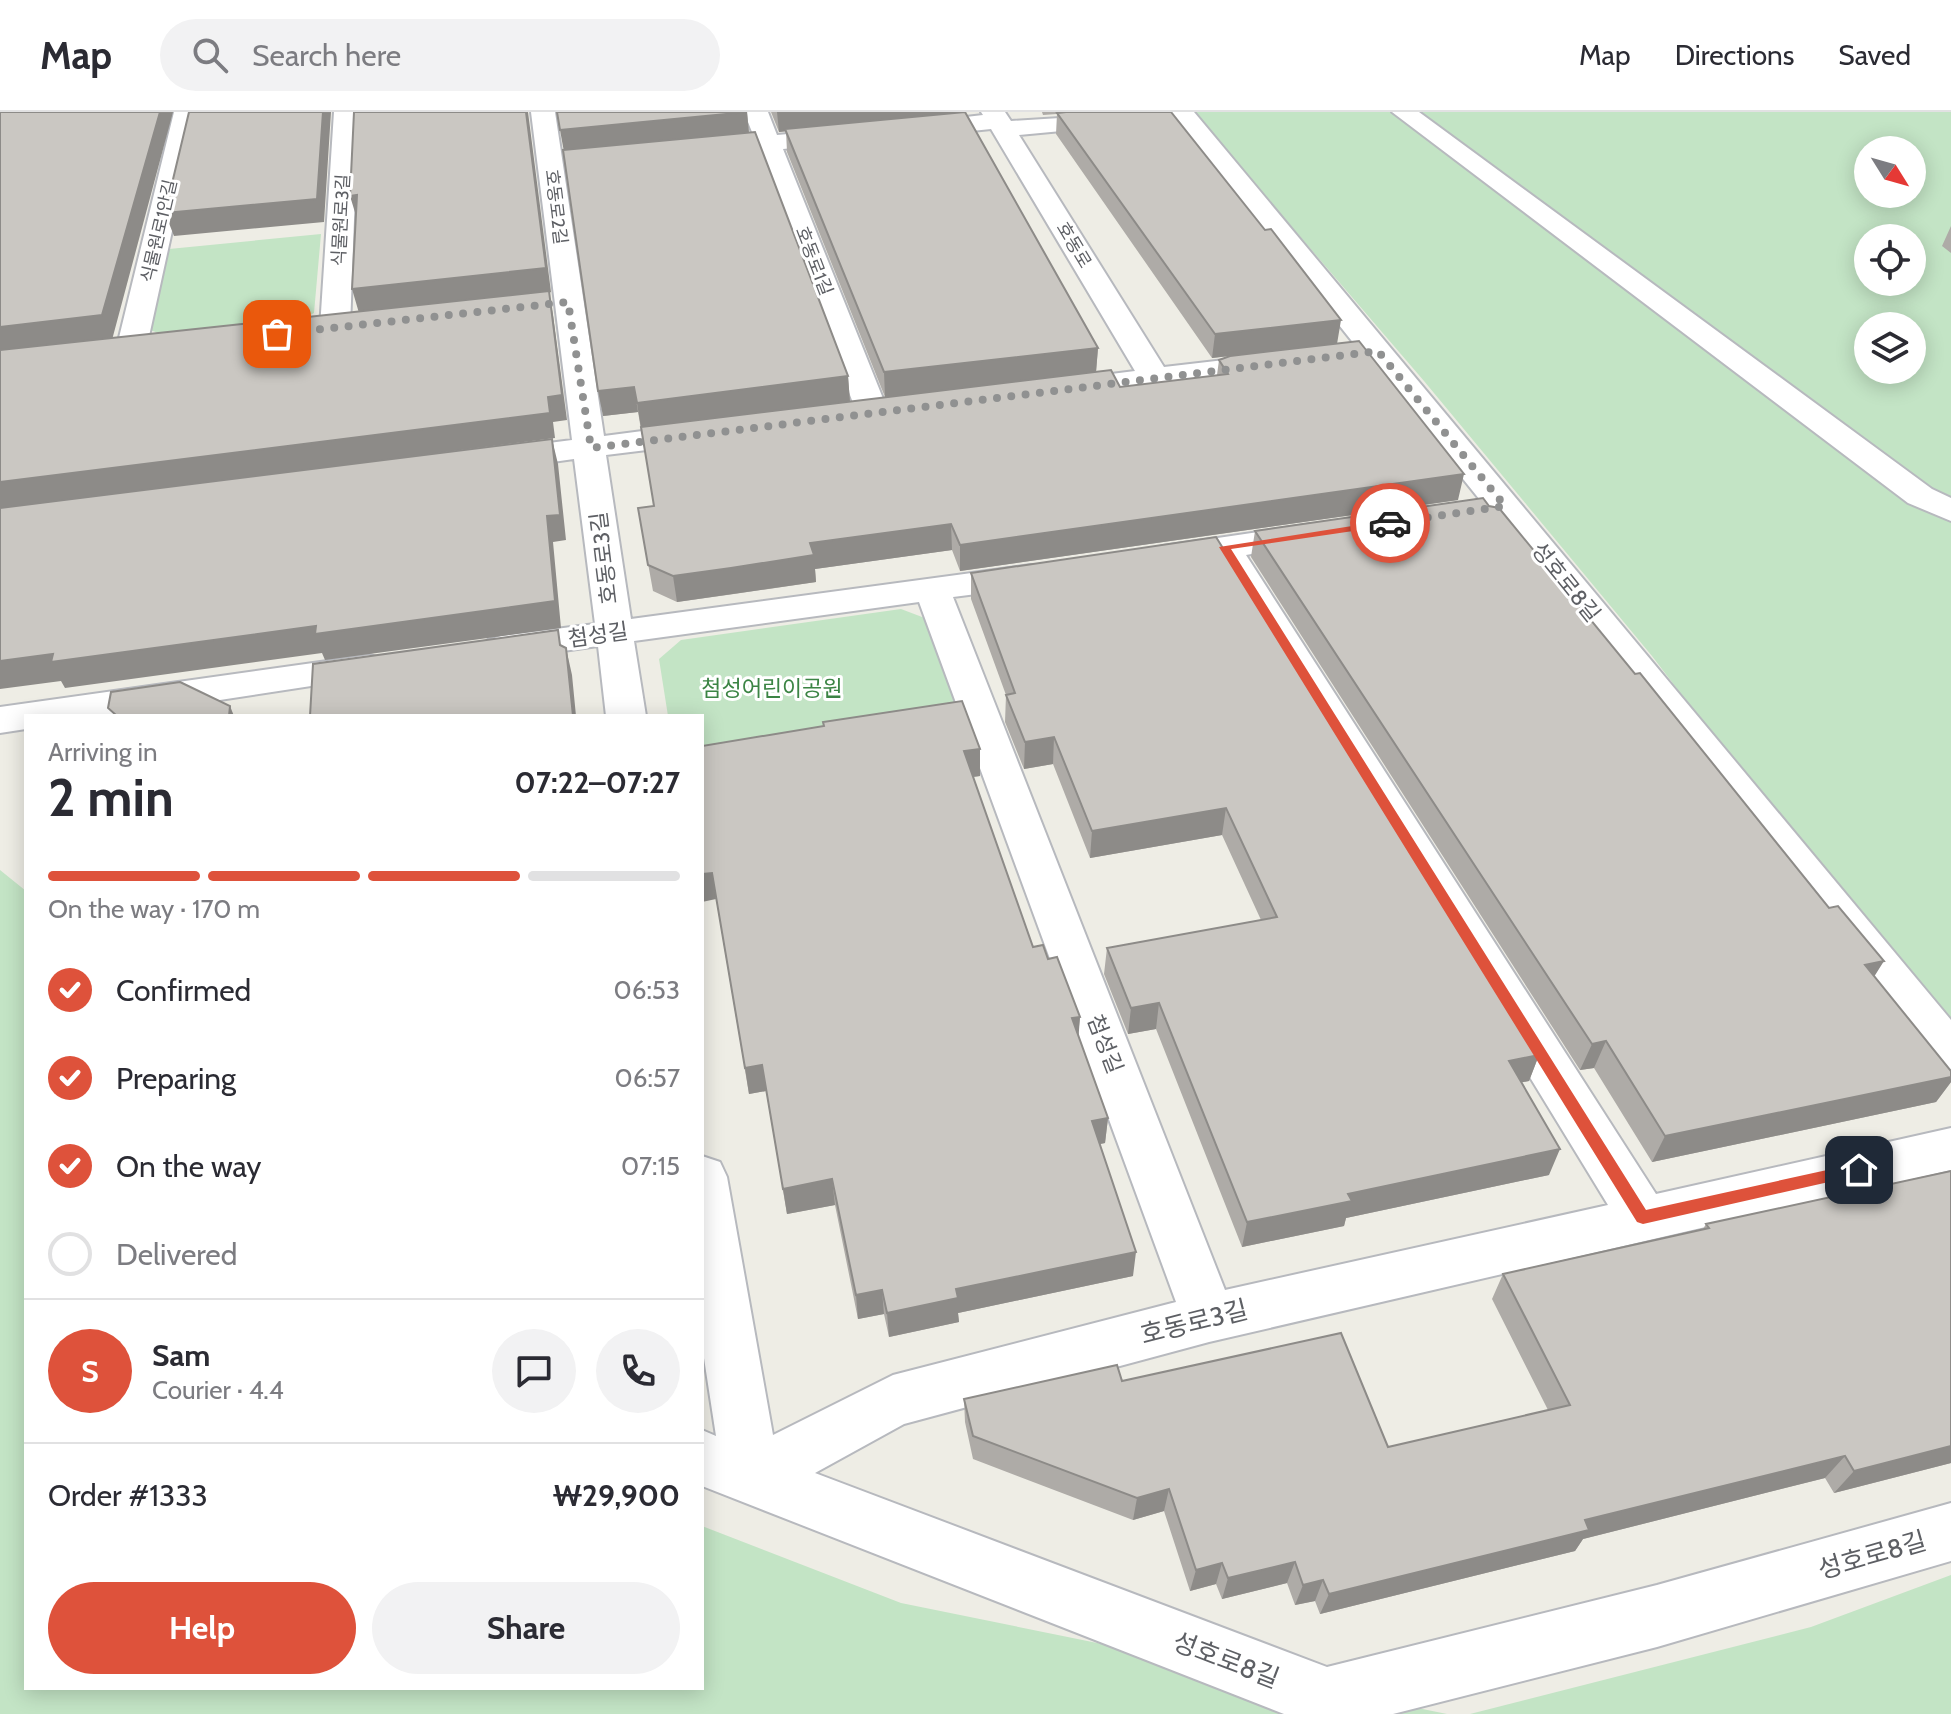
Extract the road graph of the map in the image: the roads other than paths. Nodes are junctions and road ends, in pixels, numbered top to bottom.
1 (186, 112) edge
2 (346, 112) edge
3 (543, 112) edge
4 (756, 112) edge
5 (1404, 112) edge
6 (1163, 114) edge
7 (999, 121) edge
8 (769, 143) junction
9 (675, 152) edge
10 (582, 161) edge
11 (551, 164) junction
12 (568, 302) junction
13 (537, 306) edge
14 (366, 324) edge
15 (335, 328) junction
16 (304, 331) edge
17 (162, 346) edge
18 (1378, 351) junction
19 (1155, 378) junction
20 (1029, 393) edge
21 (872, 411) edge
22 (732, 429) edge
23 (591, 448) junction
24 (467, 464) edge
25 (1505, 506) junction
26 (1951, 511) edge
27 (1396, 522) edge
28 (1349, 529) edge
29 (1224, 547) junction
30 (1132, 561) edge
31 (1071, 570) edge
32 (933, 591) junction
33 (613, 633) junction
34 (472, 652) edge
35 (410, 661) edge
36 (268, 698) edge
37 (73, 714) edge
38 (626, 714) edge
39 (24, 718) edge
40 (0, 720) edge
41 (1951, 1053) edge
42 (1951, 1149) edge
43 (704, 1200) edge
44 (1643, 1217) junction
45 (1209, 1318) junction
46 (727, 1467) edge
47 (1951, 1532) edge

1 - 17 street, 식물원로1안길
2 - 15 street, 식물원로3길
3 - 11 street, 호동로2길
4 - 8 street, 호동로1길
5 - 26 street
6 - 7 street
6 - 18 street, 성호로8길
7 - 8 street
7 - 19 street, 호동로
8 - 9 street
8 - 21 street, 호동로1길
10 - 11 street
11 - 12 street, 호동로2길
12 - 13 street
12 - 23 street, 호동로2길
14 - 15 street
15 - 16 street
18 - 19 street
18 - 25 street, 성호로8길
19 - 20 street
22 - 23 street
23 - 24 street
23 - 33 street, 호동로3길
25 - 27 street
25 - 41 street, 성호로8길
28 - 29 street
29 - 30 street
29 - 44 street
31 - 32 street, 첨성길
32 - 33 street, 첨성길
32 - 45 street, 첨성길
33 - 34 street, 첨성길
33 - 38 street, 호동로3길
35 - 36 street
36 - 37 street
39 - 40 street
42 - 44 street, 호동로3길
43 - 46 street
44 - 45 street, 호동로3길
45 - 46 street, 호동로3길
46 - 47 street, 성호로8길

